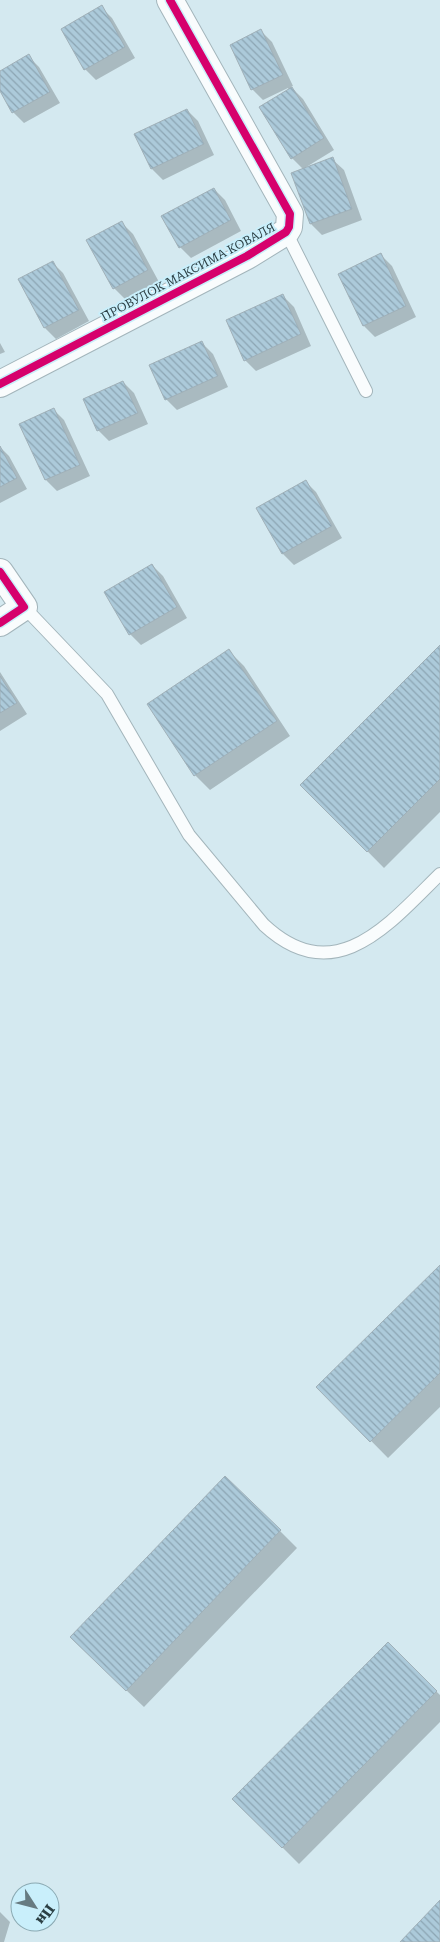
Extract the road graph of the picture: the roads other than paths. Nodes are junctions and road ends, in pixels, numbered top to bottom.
1 (170, 0) edge
2 (286, 232) junction
3 (0, 384) edge
4 (366, 392) dead end
5 (0, 572) edge
6 (24, 607) junction
7 (0, 623) edge
8 (440, 874) edge

1 - 2 street, ПРОВУЛОК МАКСИМА КОВАЛЯ
2 - 3 street, ПРОВУЛОК МАКСИМА КОВАЛЯ
2 - 4 lane
5 - 6 street
6 - 7 street
6 - 8 lane

